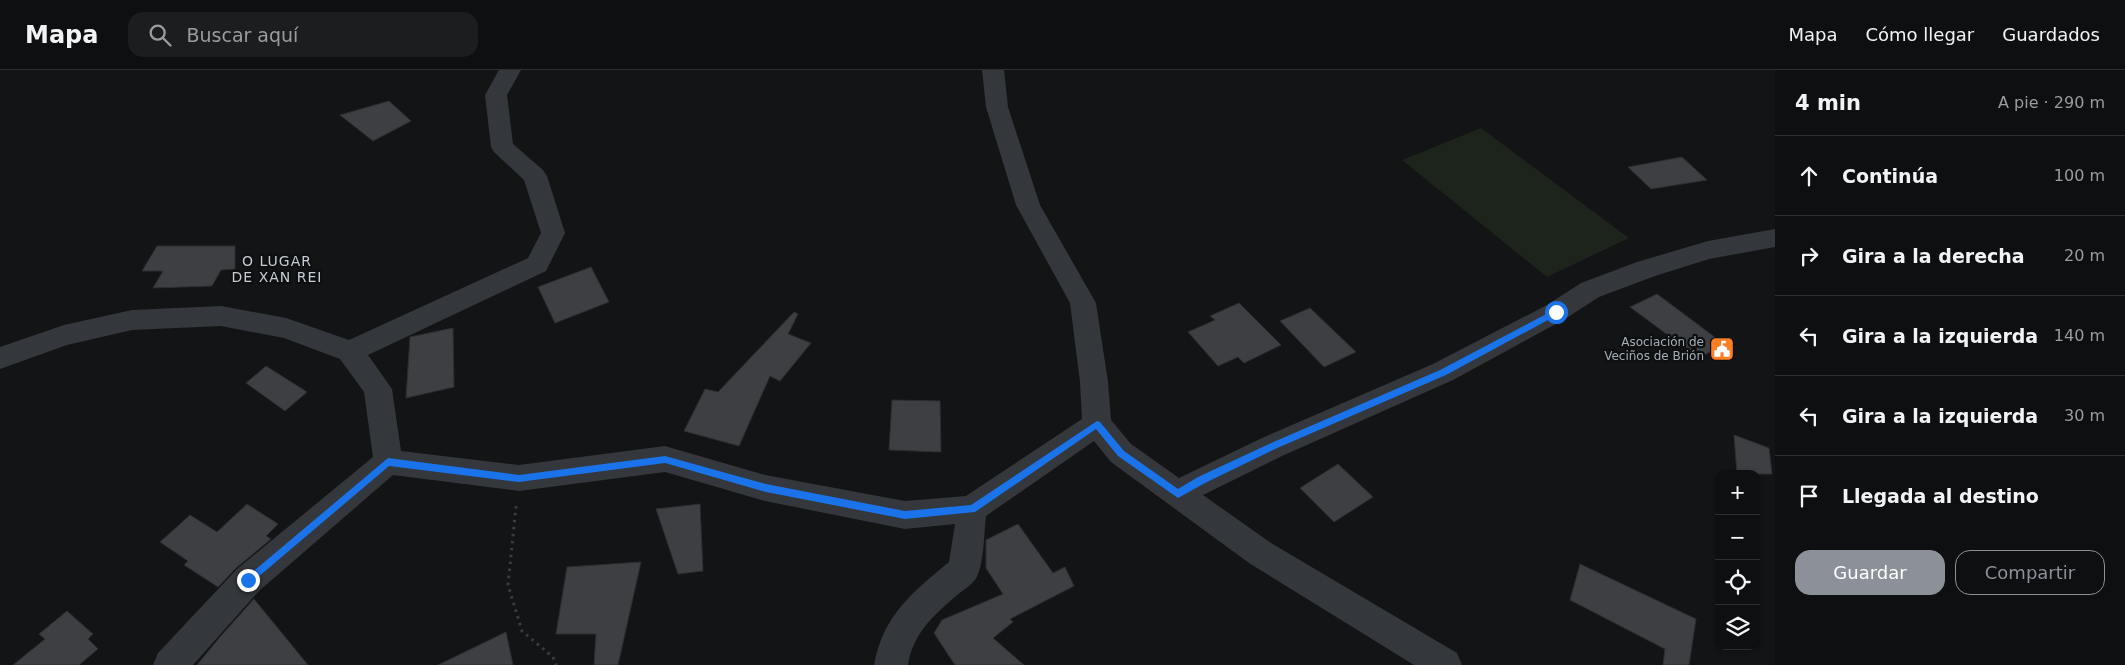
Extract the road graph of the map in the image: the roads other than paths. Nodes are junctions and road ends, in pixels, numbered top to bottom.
1 (510, 70) edge
2 (993, 70) edge
3 (1775, 238) edge
4 (350, 351) junction
5 (0, 358) edge
6 (1097, 424) junction
7 (388, 462) junction
8 (1178, 494) junction
9 (972, 509) junction
10 (170, 665) edge
11 (891, 665) edge
12 (1445, 665) edge

1 - 4 street
2 - 6 street
3 - 8 street
4 - 5 street
4 - 7 street
6 - 8 street
6 - 9 street
7 - 9 street
7 - 10 street
8 - 12 street
9 - 11 street

